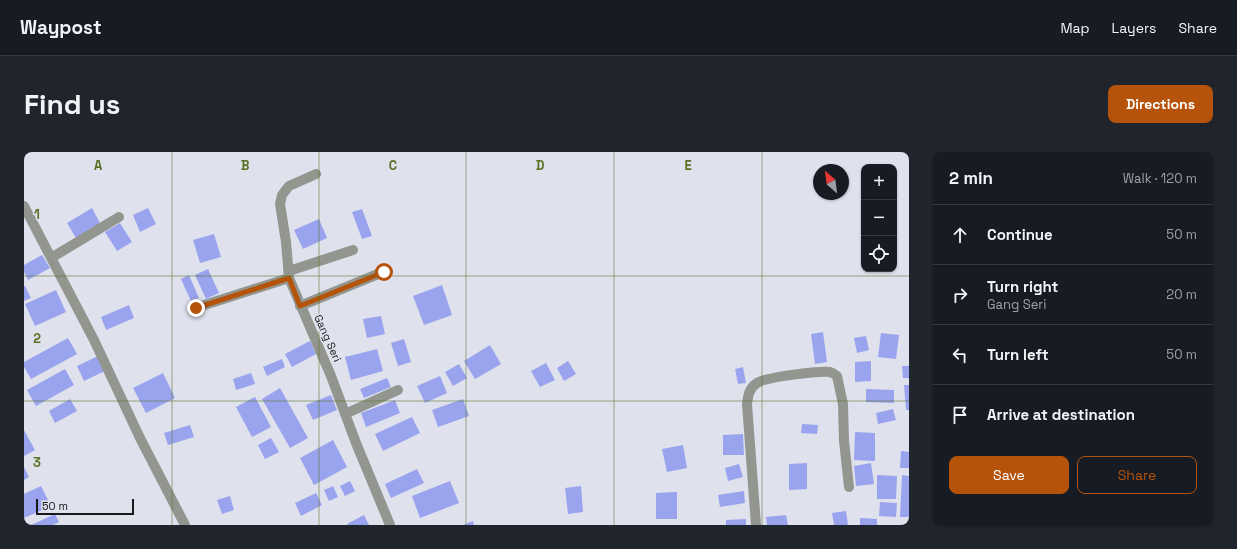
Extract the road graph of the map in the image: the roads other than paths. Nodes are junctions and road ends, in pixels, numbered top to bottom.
1 (316, 174) dead end
2 (24, 206) edge
3 (119, 217) dead end
4 (353, 250) dead end
5 (51, 258) junction
6 (384, 272) dead end
7 (289, 275) junction
8 (300, 306) junction
9 (196, 308) dead end
10 (398, 390) dead end
11 (345, 414) junction
12 (849, 487) dead end
13 (185, 525) edge
14 (390, 525) edge
15 (756, 525) edge

1 - 7 street, Gang Seri
2 - 5 street
3 - 5 street
4 - 7 street
5 - 13 street
6 - 8 street
7 - 8 street, Gang Seri
7 - 9 street
8 - 11 street, Gang Seri
10 - 11 street
11 - 14 street, Gang Seri
12 - 15 street

